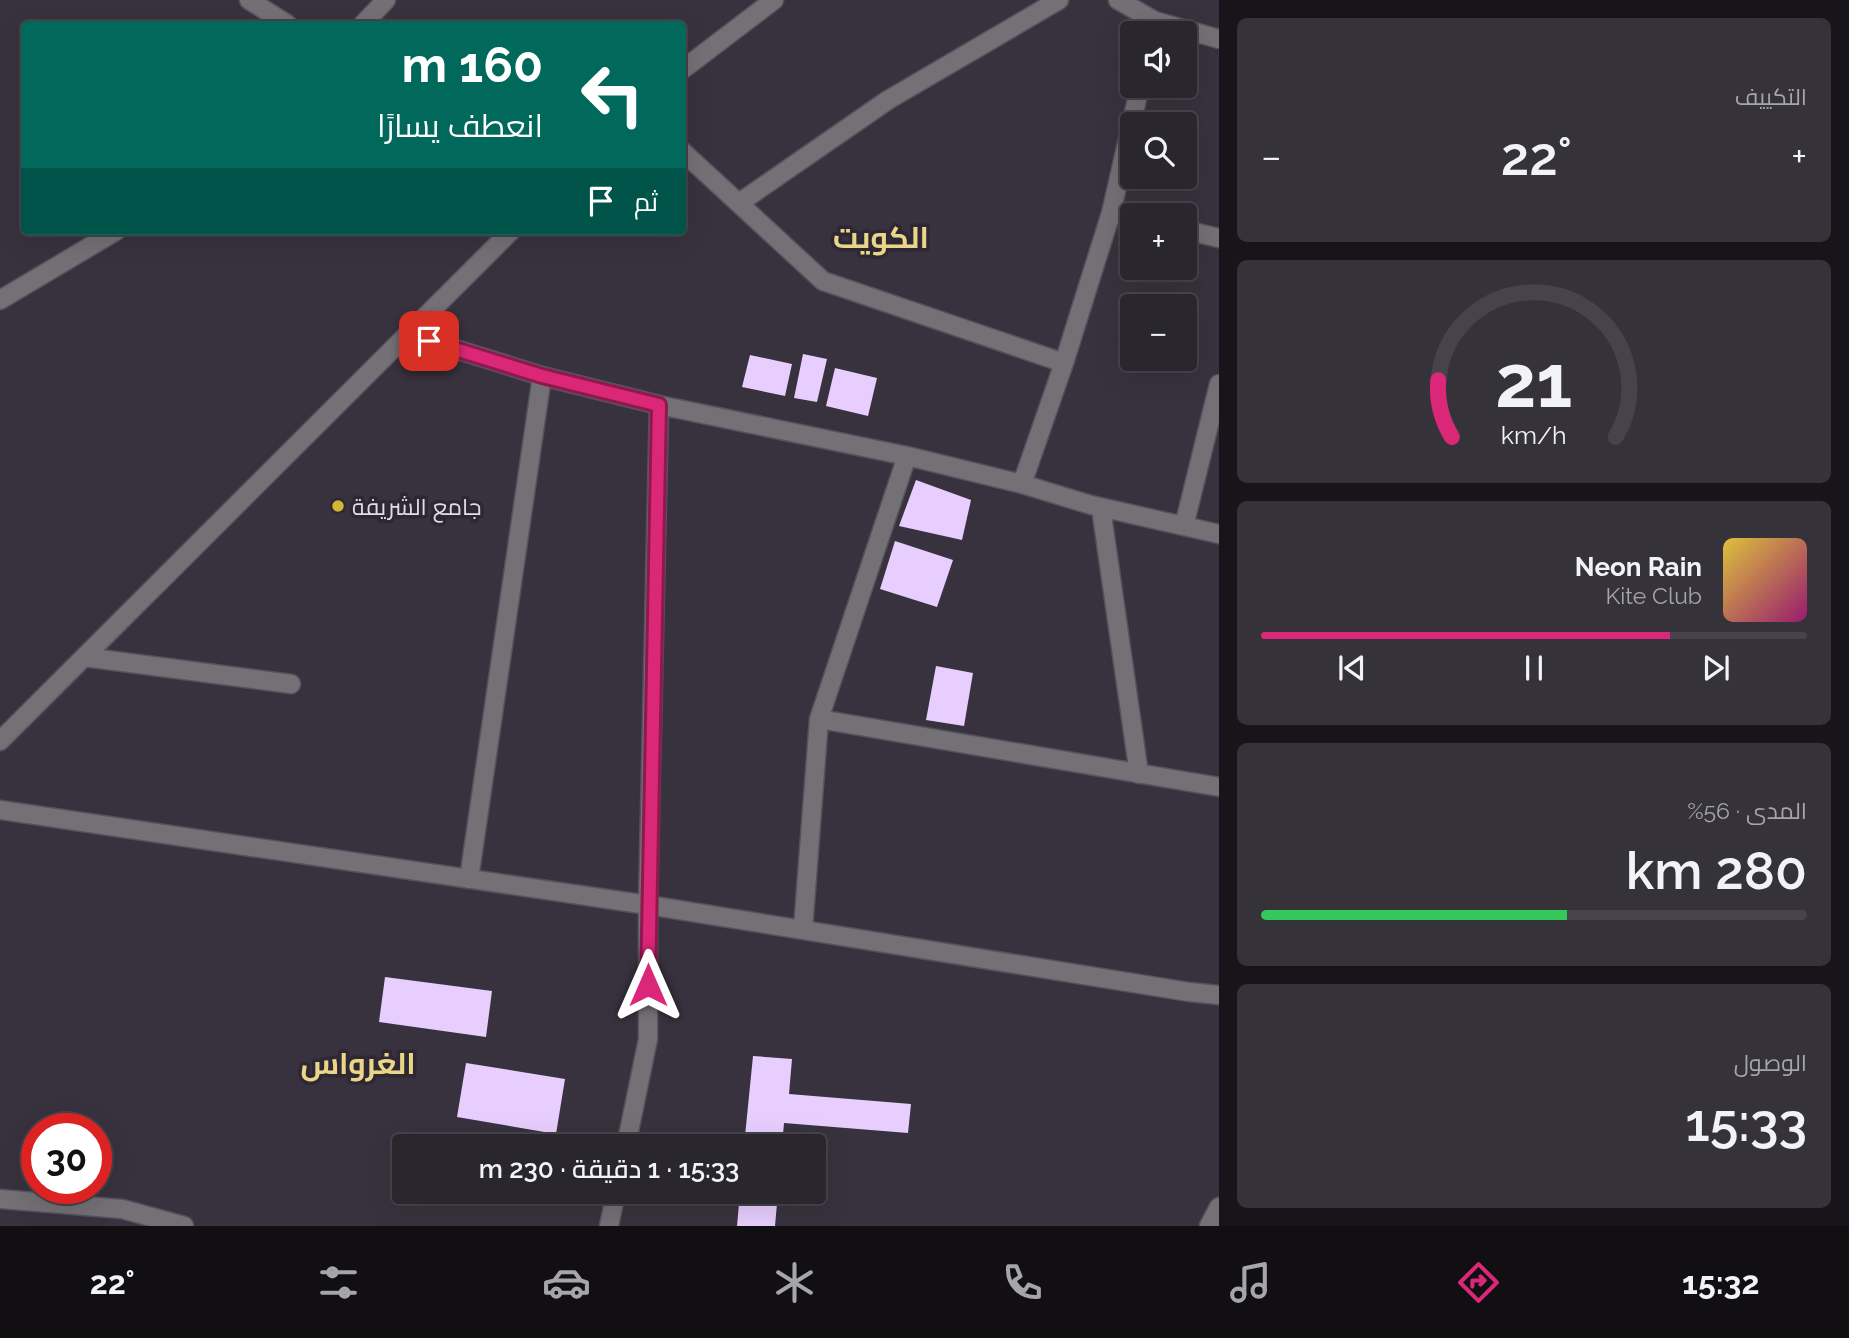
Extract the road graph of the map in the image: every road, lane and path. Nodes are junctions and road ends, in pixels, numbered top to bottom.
1 (249, 0) edge
2 (386, 0) edge
3 (774, 0) edge
4 (1059, 0) edge
5 (1118, 0) edge
6 (282, 21) edge
7 (366, 21) edge
8 (1146, 21) edge
9 (1197, 35) edge
10 (1219, 39) edge
11 (686, 64) edge
12 (1137, 98) edge
13 (686, 155) edge
14 (739, 203) junction
15 (1111, 213) junction
16 (1120, 215) edge
17 (1197, 233) edge
18 (109, 235) edge
19 (507, 235) edge
20 (1219, 238) edge
21 (0, 300) edge
22 (407, 334) junction
23 (1064, 363) junction
24 (542, 376) junction
25 (1219, 384) edge
26 (659, 405) junction
27 (907, 456) junction
28 (1022, 484) junction
29 (1101, 508) junction
30 (1184, 526) junction
31 (1219, 534) edge
32 (85, 657) junction
33 (291, 684) dead end
34 (818, 719) junction
35 (0, 741) edge
36 (1139, 774) junction
37 (1219, 787) edge
38 (0, 810) edge
39 (469, 878) junction
40 (648, 905) junction
41 (803, 929) junction
42 (1219, 995) edge
43 (628, 1134) edge
44 (0, 1199) edge
45 (614, 1204) edge
46 (1219, 1207) edge
47 (184, 1226) edge
48 (609, 1226) edge
49 (1209, 1226) edge

1 - 6 street
2 - 7 street
3 - 11 street
4 - 14 street
5 - 8 street
9 - 10 street
12 - 15 street
13 - 14 street
14 - 23 street
15 - 16 street
15 - 23 street
17 - 20 street
18 - 21 street
19 - 22 street
22 - 24 street
22 - 32 street
23 - 28 street
24 - 26 street
24 - 39 street
25 - 30 street
26 - 27 street
26 - 40 street
27 - 28 street
27 - 34 street
28 - 29 street
29 - 30 street
29 - 36 street
30 - 31 street
32 - 33 street
32 - 35 street
34 - 36 street
34 - 41 street
36 - 37 street
38 - 39 street
39 - 40 street
40 - 41 street
40 - 43 street
41 - 42 street
44 - 47 street
45 - 48 street
46 - 49 street

